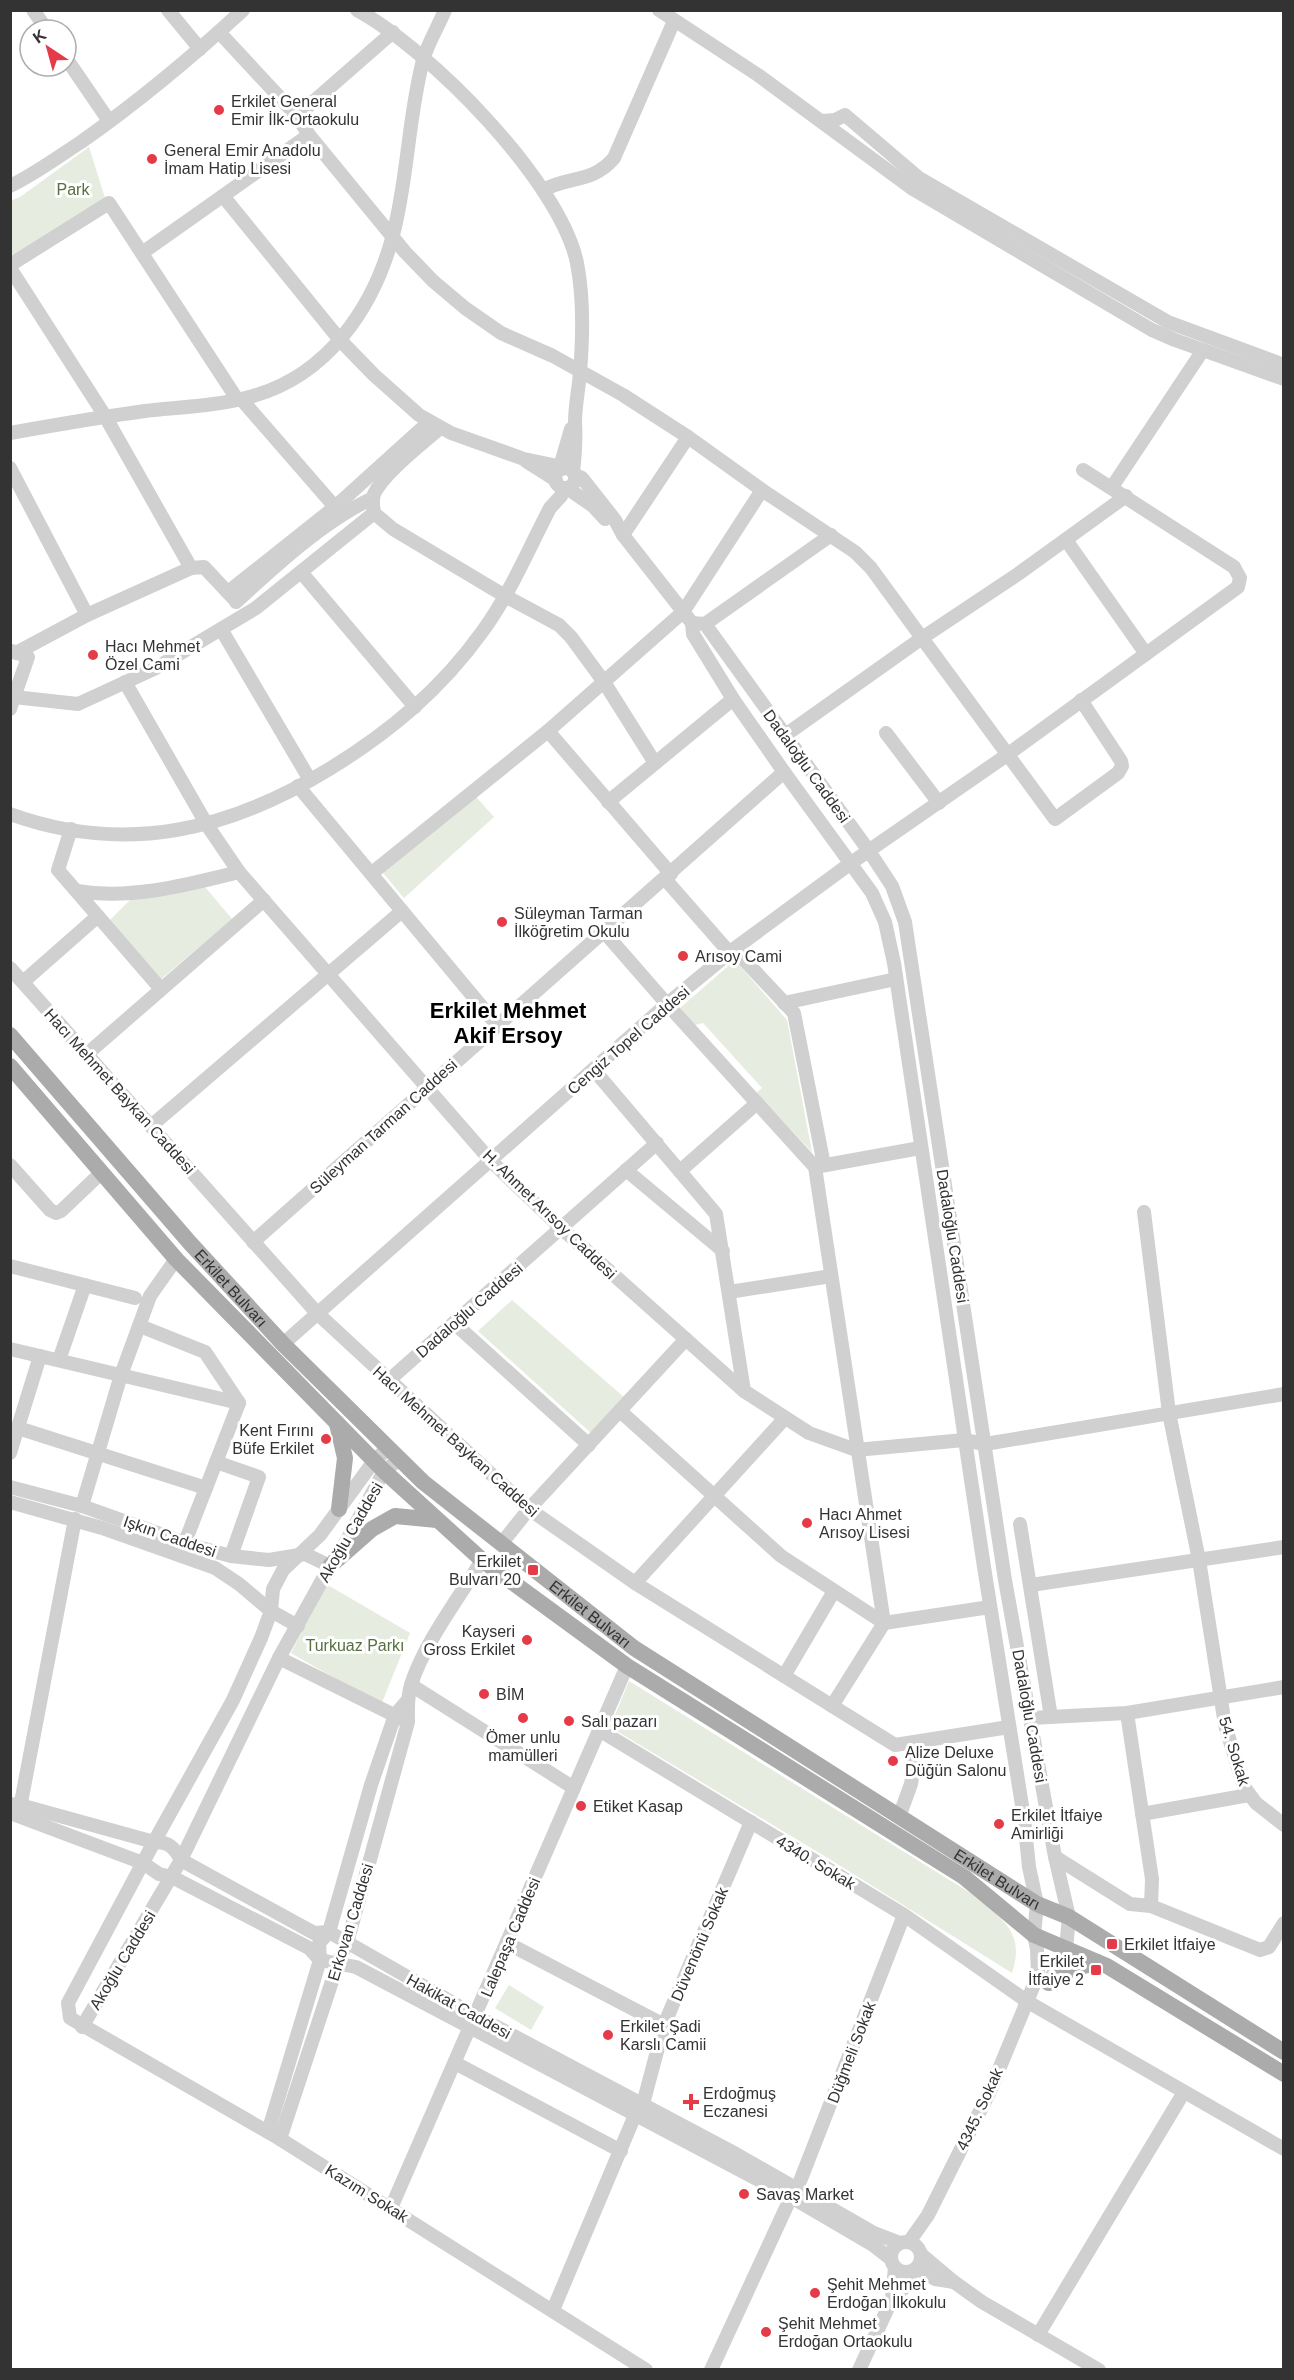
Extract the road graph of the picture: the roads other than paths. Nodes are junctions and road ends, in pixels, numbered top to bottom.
1 (168, 10) edge
2 (243, 10) edge
3 (357, 10) edge
4 (445, 10) edge
5 (659, 10) edge
6 (674, 21) junction
7 (219, 32) junction
8 (393, 32) junction
9 (200, 49) junction
10 (423, 58) junction
11 (78, 76) edge
12 (297, 116) junction
13 (109, 121) junction
14 (822, 121) junction
15 (309, 135) junction
16 (12, 182) edge
17 (543, 190) junction
18 (223, 196) junction
19 (393, 236) junction
20 (142, 253) junction
21 (10, 267) edge
22 (340, 340) junction
23 (1203, 350) junction
24 (1284, 365) edge
25 (580, 372) junction
26 (1284, 379) edge
27 (239, 399) junction
28 (105, 416) junction
29 (434, 425) junction
30 (10, 433) edge
31 (688, 436) junction
32 (10, 468) edge
33 (1083, 470) dead end
34 (564, 478) junction
35 (1112, 488) junction
36 (762, 490) junction
37 (1126, 496) junction
38 (373, 498) junction
39 (335, 507) junction
40 (374, 513) junction
41 (621, 532) junction
42 (831, 534) junction
43 (1066, 540) junction
44 (191, 568) junction
45 (301, 572) junction
46 (505, 596) junction
47 (232, 597) junction
48 (246, 614) junction
49 (87, 615) junction
50 (694, 620) junction
51 (221, 629) junction
52 (922, 638) junction
53 (13, 652) edge
54 (1146, 654) junction
55 (125, 682) junction
56 (604, 682) junction
57 (733, 699) junction
58 (1081, 700) junction
59 (12, 703) edge
60 (416, 707) junction
61 (548, 731) junction
62 (886, 733) dead end
63 (784, 736) junction
64 (1007, 755) junction
65 (655, 763) junction
66 (784, 772) junction
67 (304, 783) junction
68 (608, 802) junction
69 (939, 803) junction
70 (10, 814) edge
71 (207, 825) junction
72 (71, 830) junction
73 (869, 851) junction
74 (851, 863) junction
75 (239, 872) junction
76 (372, 873) junction
77 (668, 877) junction
78 (77, 891) junction
79 (264, 900) junction
80 (402, 911) junction
81 (98, 916) junction
82 (605, 933) junction
83 (732, 950) junction
84 (10, 968) edge
85 (329, 975) junction
86 (896, 979) junction
87 (23, 982) junction
88 (160, 988) junction
89 (784, 1003) junction
90 (667, 1004) junction
91 (497, 1026) junction
92 (10, 1035) edge
93 (87, 1054) junction
94 (10, 1066) edge
95 (594, 1070) junction
96 (427, 1086) junction
97 (757, 1102) junction
98 (151, 1126) junction
99 (657, 1143) junction
100 (920, 1149) junction
101 (491, 1161) junction
102 (10, 1165) edge
103 (819, 1166) junction
104 (626, 1170) junction
105 (680, 1171) junction
106 (102, 1172) junction
107 (1144, 1212) dead end
108 (561, 1228) junction
109 (253, 1242) junction
110 (723, 1251) junction
111 (176, 1259) junction
112 (10, 1266) edge
113 (831, 1276) junction
114 (85, 1285) junction
115 (729, 1292) junction
116 (135, 1298) dead end
117 (317, 1313) junction
118 (454, 1323) junction
119 (140, 1326) junction
120 (686, 1339) junction
121 (283, 1344) junction
122 (10, 1349) edge
123 (40, 1356) junction
124 (59, 1360) junction
125 (122, 1375) junction
126 (388, 1381) junction
127 (744, 1391) junction
128 (1284, 1394) edge
129 (239, 1403) junction
130 (620, 1411) junction
131 (1169, 1413) junction
132 (785, 1418) junction
133 (337, 1423) junction
134 (18, 1428) junction
135 (964, 1440) junction
136 (985, 1444) junction
137 (589, 1445) junction
138 (856, 1450) junction
139 (98, 1453) junction
140 (394, 1453) junction
141 (10, 1454) edge
142 (216, 1462) junction
143 (379, 1466) junction
144 (10, 1487) edge
145 (206, 1488) junction
146 (713, 1496) junction
147 (10, 1502) edge
148 (82, 1506) junction
149 (339, 1509) junction
150 (529, 1509) junction
151 (75, 1519) junction
152 (437, 1520) junction
153 (1020, 1524) dead end
154 (184, 1542) junction
155 (501, 1544) junction
156 (1284, 1547) edge
157 (299, 1554) junction
158 (231, 1556) junction
159 (482, 1560) junction
160 (1199, 1560) junction
161 (330, 1566) junction
162 (635, 1583) junction
163 (1031, 1585) junction
164 (834, 1591) junction
165 (990, 1607) junction
166 (271, 1611) junction
167 (884, 1623) junction
168 (298, 1626) junction
169 (279, 1658) junction
170 (627, 1666) junction
171 (784, 1676) junction
172 (411, 1685) junction
173 (1284, 1687) edge
174 (1220, 1697) junction
175 (832, 1706) junction
176 (1127, 1713) junction
177 (1051, 1717) junction
178 (1030, 1718) junction
179 (402, 1719) junction
180 (1009, 1727) junction
181 (599, 1730) junction
182 (918, 1742) junction
183 (574, 1788) junction
184 (1249, 1795) junction
185 (15, 1810) edge
186 (1142, 1815) junction
187 (898, 1816) junction
188 (751, 1822) junction
189 (1284, 1824) edge
190 (154, 1842) junction
191 (1055, 1857) junction
192 (181, 1860) junction
193 (143, 1863) junction
194 (172, 1876) junction
195 (1037, 1904) junction
196 (1151, 1906) junction
197 (904, 1915) junction
198 (1069, 1917) junction
199 (1284, 1923) edge
200 (328, 1932) junction
201 (1034, 1935) junction
202 (507, 1942) junction
203 (347, 1943) junction
204 (1066, 1949) junction
205 (320, 1960) junction
206 (1097, 1962) junction
207 (338, 1963) junction
208 (1049, 1983) junction
209 (1028, 2002) junction
210 (473, 2021) junction
211 (664, 2025) junction
212 (82, 2027) junction
213 (1284, 2052) edge
214 (455, 2063) junction
215 (1284, 2074) edge
216 (1184, 2092) junction
217 (639, 2110) junction
218 (274, 2135) junction
219 (1284, 2150) edge
220 (621, 2151) junction
221 (794, 2193) junction
222 (391, 2208) junction
223 (914, 2255) junction
224 (893, 2263) junction
225 (892, 2299) junction
226 (553, 2310) junction
227 (1038, 2335) junction
228 (646, 2370) edge
229 (711, 2370) edge
230 (859, 2370) edge
231 (1099, 2370) edge

1 - 9 street
2 - 7 street
3 - 8 street
4 - 10 street
5 - 6 street
6 - 14 street
6 - 17 street
7 - 9 street
7 - 12 street
8 - 10 street
8 - 12 street
9 - 13 street
10 - 17 street
10 - 19 street
11 - 13 street
12 - 15 street
13 - 16 street
14 - 23 street
14 - 24 street
15 - 18 street
15 - 19 street
17 - 25 street
18 - 20 street
18 - 22 street, Dadaloğlu Caddesi
19 - 22 street
19 - 25 street
20 - 21 street
20 - 27 street
21 - 28 street
22 - 27 street
22 - 29 street, Dadaloğlu Caddesi
23 - 26 street
23 - 35 street
25 - 31 street
25 - 34 street
27 - 28 street
27 - 39 street
28 - 30 street
28 - 44 street
29 - 34 street, Dadaloğlu Caddesi
29 - 38 street
29 - 39 street
31 - 36 street
31 - 41 street
32 - 49 street
33 - 35 street
34 - 41 street, Dadaloğlu Caddesi
34 - 46 street
35 - 37 street
36 - 42 street
36 - 50 street
37 - 43 street
37 - 54 street, Cengiz Topel Caddesi
38 - 40 street
38 - 47 street
39 - 47 street
40 - 45 street
40 - 46 street
41 - 50 street, Dadaloğlu Caddesi
42 - 50 street
42 - 52 street
43 - 52 street
43 - 54 street
44 - 47 street
44 - 49 street
45 - 48 street
45 - 60 street
46 - 56 street
46 - 60 street
47 - 48 street
48 - 51 street
49 - 53 street
50 - 56 street
50 - 57 street, Dadaloğlu Caddesi
50 - 63 street, Dadaloğlu Caddesi
51 - 55 street
51 - 67 street
52 - 63 street
52 - 64 street
53 - 59 street
54 - 58 street, Cengiz Topel Caddesi
55 - 59 street
55 - 71 street, H. Ahmet Arısoy Caddesi
56 - 61 street
56 - 65 street
57 - 65 street
57 - 66 street, Dadaloğlu Caddesi
58 - 64 street, Cengiz Topel Caddesi
58 - 64 street
60 - 67 street
61 - 68 street
61 - 76 street
62 - 69 street
63 - 73 street, Dadaloğlu Caddesi
64 - 69 street, Cengiz Topel Caddesi
65 - 68 street
66 - 74 street, Dadaloğlu Caddesi
66 - 77 street, Süleyman Tarman Caddesi
67 - 71 street
67 - 76 street
68 - 77 street
69 - 73 street, Cengiz Topel Caddesi
70 - 72 street
71 - 72 street
71 - 75 street, H. Ahmet Arısoy Caddesi
72 - 78 street
73 - 74 street, Cengiz Topel Caddesi
73 - 136 street, Dadaloğlu Caddesi
74 - 83 street, Cengiz Topel Caddesi
74 - 86 street, Dadaloğlu Caddesi
75 - 78 street
75 - 79 street, H. Ahmet Arısoy Caddesi
76 - 80 street
77 - 82 street, Süleyman Tarman Caddesi
77 - 83 street
78 - 81 street
79 - 85 street, H. Ahmet Arısoy Caddesi
79 - 88 street
80 - 85 street
80 - 91 street
81 - 87 street
81 - 88 street
82 - 90 street
82 - 91 street, Süleyman Tarman Caddesi
83 - 89 street
83 - 90 street, Cengiz Topel Caddesi
84 - 87 street, Hacı Mehmet Baykan Caddesi
85 - 96 street, H. Ahmet Arısoy Caddesi
85 - 98 street
86 - 89 street
86 - 100 street, Dadaloğlu Caddesi
87 - 93 street, Hacı Mehmet Baykan Caddesi
88 - 93 street
89 - 103 street
90 - 95 street, Cengiz Topel Caddesi
90 - 97 street
91 - 96 street, Süleyman Tarman Caddesi
92 - 121 main road, Erkilet Bulvarı
93 - 98 street, Hacı Mehmet Baykan Caddesi
94 - 106 main road, Erkilet Bulvarı
95 - 99 street
95 - 101 street, Cengiz Topel Caddesi
96 - 101 street, H. Ahmet Arısoy Caddesi
96 - 109 street, Süleyman Tarman Caddesi
97 - 103 street
97 - 105 street
98 - 109 street, Hacı Mehmet Baykan Caddesi
99 - 104 street, Dadaloğlu Caddesi
99 - 105 street
100 - 103 street
100 - 135 street, Dadaloğlu Caddesi
101 - 108 street, H. Ahmet Arısoy Caddesi
101 - 117 street, Cengiz Topel Caddesi
102 - 106 street
103 - 113 street
104 - 108 street, Dadaloğlu Caddesi
104 - 110 street
105 - 110 street
106 - 111 main road, Erkilet Bulvarı
107 - 131 street, 54. Sokak
108 - 118 street, Dadaloğlu Caddesi
108 - 120 street, H. Ahmet Arısoy Caddesi
109 - 117 street, Hacı Mehmet Baykan Caddesi
110 - 115 street
111 - 119 street
111 - 133 main road, Erkilet Bulvarı
112 - 114 street
113 - 115 street
113 - 138 street
114 - 116 street
114 - 124 street
115 - 127 street
117 - 121 street, Cengiz Topel Caddesi
117 - 126 street, Hacı Mehmet Baykan Caddesi
118 - 126 street, Dadaloğlu Caddesi
118 - 137 street
119 - 125 street
119 - 129 street
120 - 127 street, H. Ahmet Arısoy Caddesi
120 - 130 street
121 - 140 main road, Erkilet Bulvarı
122 - 123 street
123 - 124 street
123 - 134 street
124 - 125 street
125 - 129 street
125 - 139 street
126 - 150 street, Hacı Mehmet Baykan Caddesi
127 - 132 street, H. Ahmet Arısoy Caddesi
128 - 131 street
129 - 142 street
130 - 137 street
130 - 146 street
131 - 136 street
131 - 160 street, 54. Sokak
132 - 138 street, H. Ahmet Arısoy Caddesi
132 - 146 street
133 - 143 main road, Erkilet Bulvarı
133 - 149 main road
134 - 139 street
134 - 141 street
135 - 136 street, H. Ahmet Arısoy Caddesi
135 - 138 street, H. Ahmet Arısoy Caddesi
135 - 165 street, Dadaloğlu Caddesi
136 - 178 street, Dadaloğlu Caddesi
137 - 150 street
138 - 167 street
139 - 145 street
139 - 148 street
140 - 143 street, Akoğlu Caddesi
140 - 155 main road, Erkilet Bulvarı
142 - 145 street
142 - 158 street
143 - 149 street, Akoğlu Caddesi
143 - 152 main road, Erkilet Bulvarı
143 - 161 street, Akoğlu Caddesi
144 - 148 street, Işkın Caddesi
145 - 154 street
146 - 162 street
146 - 164 street
147 - 151 street, Işkın Caddesi
148 - 154 street, Işkın Caddesi
149 - 157 street, Akoğlu Caddesi
150 - 155 street
150 - 162 street, Hacı Mehmet Baykan Caddesi
151 - 166 street, Işkın Caddesi
151 - 185 street
152 - 159 main road, Erkilet Bulvarı
152 - 161 main road
153 - 163 street
154 - 158 street, Işkın Caddesi
155 - 187 main road, Erkilet Bulvarı
156 - 160 street
157 - 158 street, Işkın Caddesi
157 - 161 street
157 - 166 street, Akoğlu Caddesi
159 - 170 main road, Erkilet Bulvarı
159 - 172 street, Erkovan Caddesi
160 - 163 street
160 - 174 street, 54. Sokak
161 - 168 street, Akoğlu Caddesi
162 - 171 street, Hacı Mehmet Baykan Caddesi
163 - 177 street
164 - 167 street
164 - 171 street
165 - 167 street
165 - 180 street, Dadaloğlu Caddesi
166 - 168 street, Işkın Caddesi
166 - 190 street, Akoğlu Caddesi
167 - 175 street
168 - 169 street, Akoğlu Caddesi
169 - 179 street
169 - 192 street, Akoğlu Caddesi
170 - 181 street, Lalepaşa Caddesi
170 - 201 main road, Erkilet Bulvarı
171 - 175 street, Hacı Mehmet Baykan Caddesi
172 - 179 street, Erkovan Caddesi
172 - 183 street
173 - 174 street
174 - 176 street
174 - 184 street, 54. Sokak
175 - 182 street, Hacı Mehmet Baykan Caddesi
176 - 177 street
176 - 186 street
177 - 178 street
178 - 191 street, Dadaloğlu Caddesi
179 - 200 street, Erkovan Caddesi
179 - 203 street, Erkovan Caddesi
180 - 182 street, Hacı Mehmet Baykan Caddesi
180 - 195 street, Dadaloğlu Caddesi
181 - 183 street, Lalepaşa Caddesi
181 - 188 street, 4340. Sokak
182 - 187 street
183 - 202 street, Lalepaşa Caddesi
184 - 186 street
184 - 189 street, 54. Sokak
185 - 190 street, Hakikat Caddesi
185 - 193 street, Hakikat Caddesi
186 - 196 street
187 - 195 main road, Erkilet Bulvarı
188 - 197 street, 4340. Sokak
188 - 211 street, Düvenönü Sokak
190 - 192 street, Hakikat Caddesi
190 - 193 street, Akoğlu Caddesi
191 - 196 street
191 - 198 street, Dadaloğlu Caddesi
192 - 194 street, Akoğlu Caddesi
192 - 200 street, Hakikat Caddesi
193 - 194 street, Hakikat Caddesi
193 - 212 street, Akoğlu Caddesi
194 - 205 street, Hakikat Caddesi
194 - 212 street, Akoğlu Caddesi
195 - 198 main road, Erkilet Bulvarı
195 - 201 street, Dadaloğlu Caddesi
196 - 199 street
197 - 209 street, 4340. Sokak
197 - 221 street, Düğmeli Sokak
198 - 204 street, Dadaloğlu Caddesi
198 - 213 main road, Erkilet Bulvarı
200 - 203 street, Hakikat Caddesi
200 - 205 street, Erkovan Caddesi
201 - 204 main road, Erkilet Bulvarı
201 - 209 street, 4345. Sokak
202 - 210 street, Lalepaşa Caddesi
202 - 211 street
203 - 207 street, Erkovan Caddesi
203 - 210 street, Hakikat Caddesi
204 - 206 main road, Erkilet Bulvarı
204 - 208 street, 4345. Sokak
205 - 207 street, Hakikat Caddesi
205 - 218 street, Erkovan Caddesi
206 - 208 main road
206 - 215 main road, Erkilet Bulvarı
207 - 210 street, Hakikat Caddesi
207 - 218 street, Erkovan Caddesi
208 - 209 street, 4345. Sokak
209 - 216 street, 4340. Sokak
209 - 223 street, 4345. Sokak
210 - 214 street, Lalepaşa Caddesi
210 - 217 street, Hakikat Caddesi
211 - 217 street, Düvenönü Sokak
212 - 218 street, Kazım Sokak
214 - 220 street
214 - 222 street, Lalepaşa Caddesi
216 - 219 street, 4340. Sokak
216 - 227 street
217 - 220 street, Düvenönü Sokak
217 - 221 street, Hakikat Caddesi
218 - 222 street, Kazım Sokak
220 - 226 street, Düvenönü Sokak
221 - 223 street, Hakikat Caddesi
221 - 224 street, Hakikat Caddesi
221 - 229 street, Düğmeli Sokak
222 - 226 street, Kazım Sokak
223 - 224 street
223 - 224 street
223 - 225 street, 4345. Sokak
223 - 227 street, Hakikat Caddesi
224 - 225 street, 4345. Sokak
225 - 230 street, 4345. Sokak
226 - 228 street, Kazım Sokak
227 - 231 street, Hakikat Caddesi

